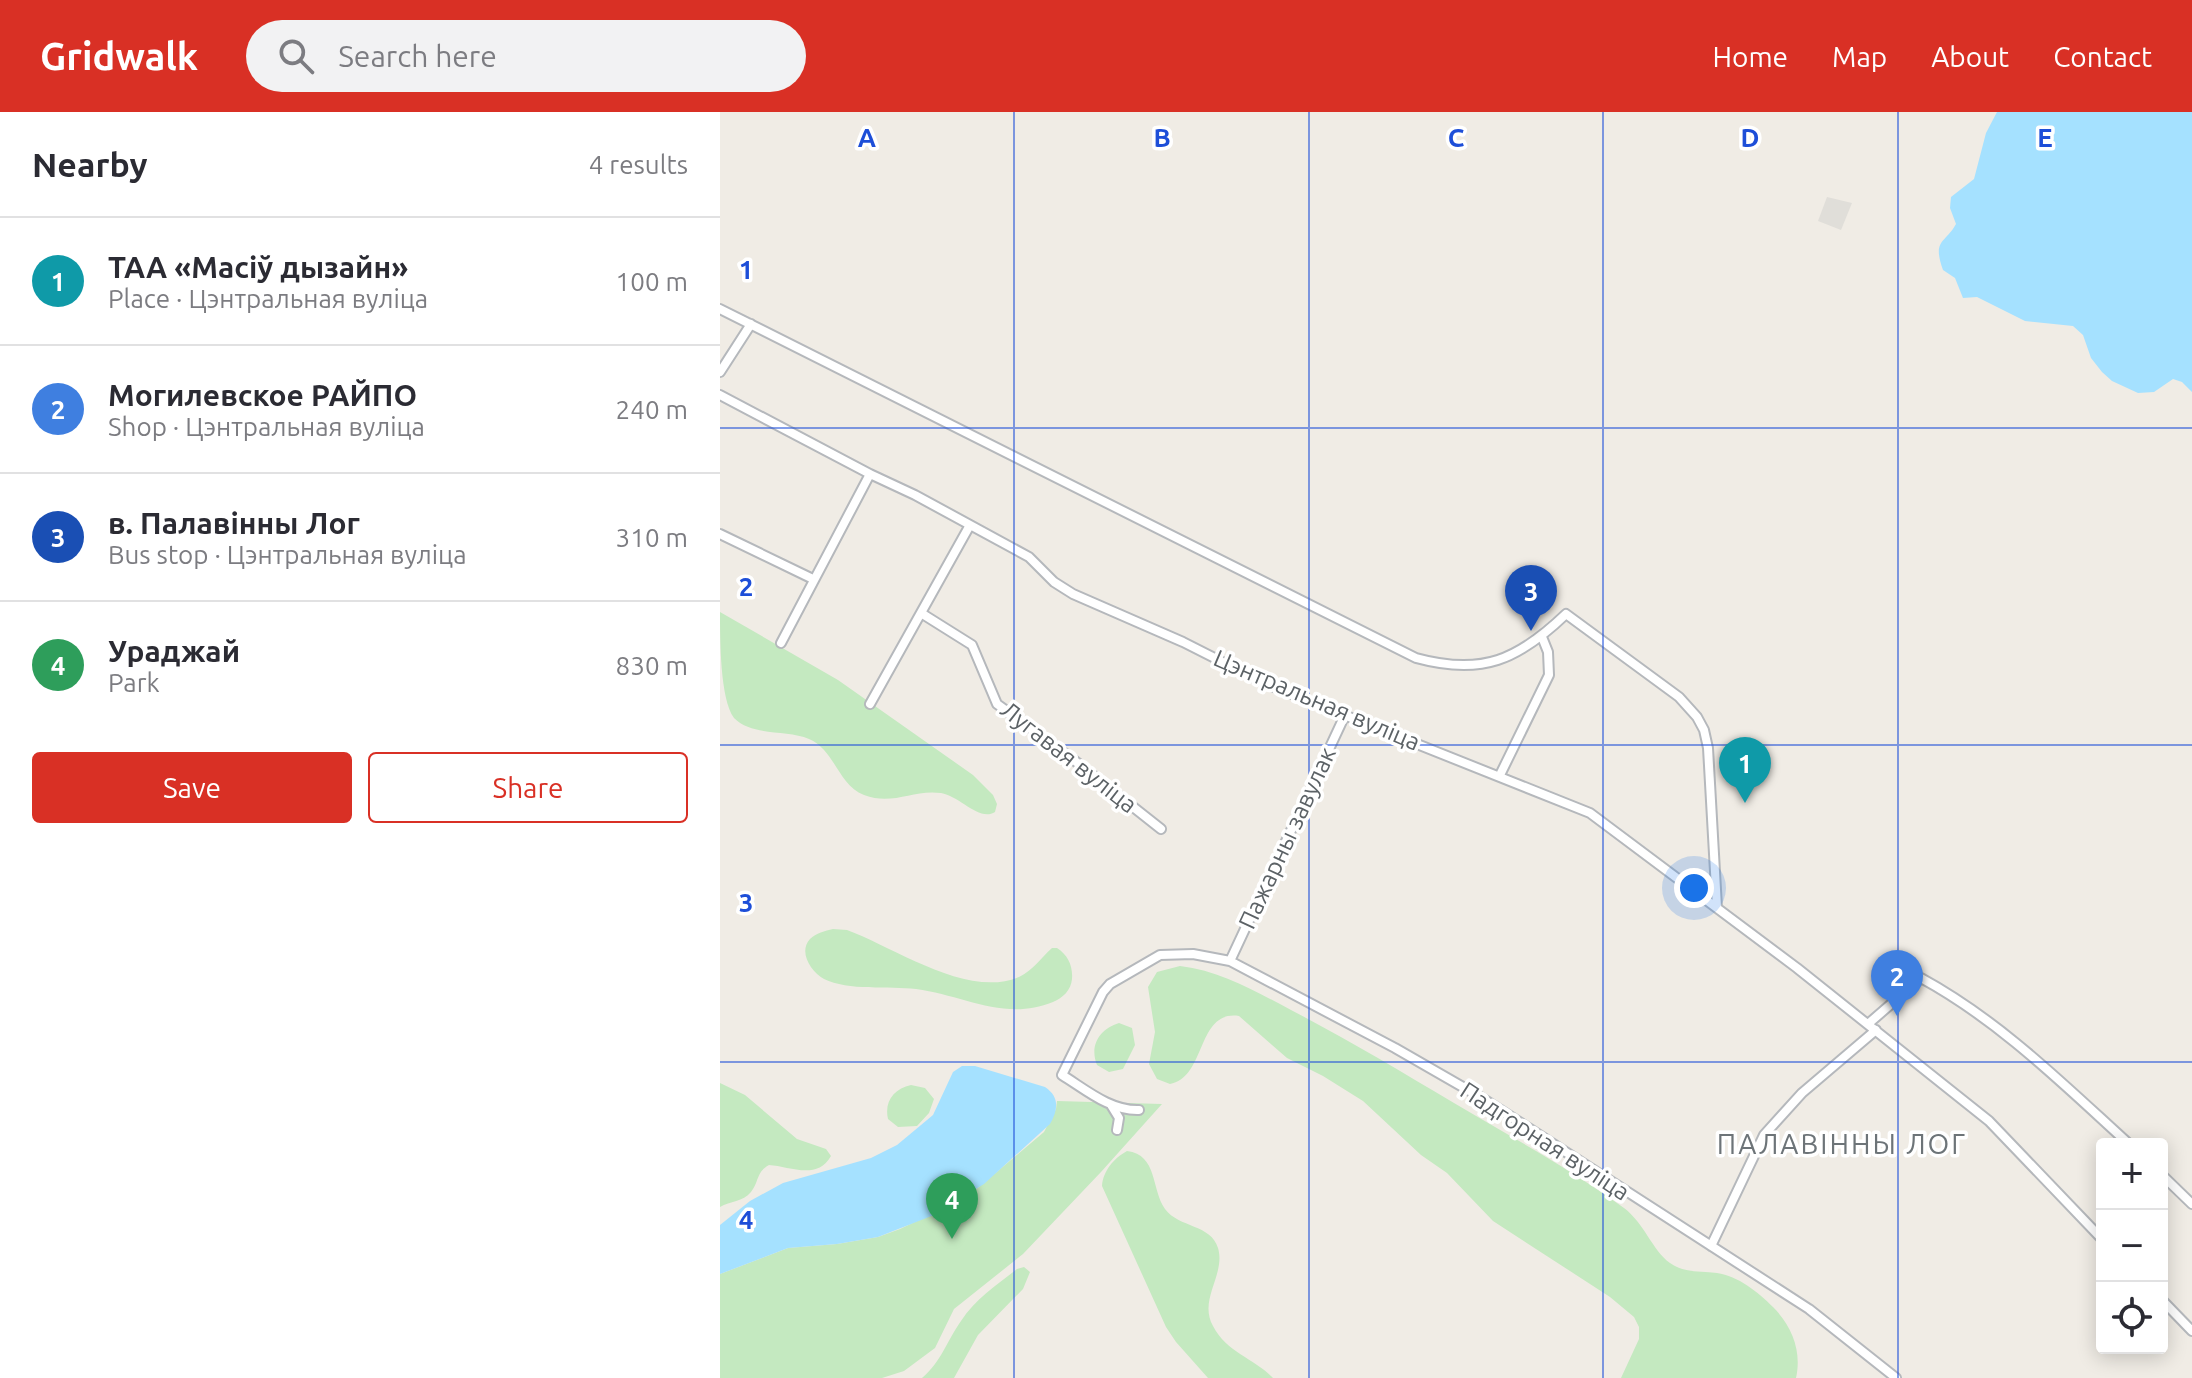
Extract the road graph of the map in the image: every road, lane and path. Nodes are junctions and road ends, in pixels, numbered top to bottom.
1 (720, 309) edge
2 (751, 324) junction
3 (720, 372) edge
4 (720, 395) edge
5 (870, 474) junction
6 (970, 525) junction
7 (720, 534) edge
8 (813, 579) junction
9 (921, 613) junction
10 (1542, 637) junction
11 (781, 643) dead end
12 (870, 704) dead end
13 (1345, 715) junction
14 (1500, 775) junction
15 (1161, 829) dead end
16 (1717, 907) junction
17 (1230, 961) junction
18 (1872, 1027) junction
19 (1111, 1104) junction
20 (1139, 1110) dead end
21 (1117, 1130) dead end
22 (2122, 1138) edge
23 (2168, 1181) edge
24 (2192, 1204) edge
25 (2096, 1233) edge
26 (1711, 1246) junction
27 (2168, 1306) edge
28 (2192, 1331) edge
29 (1896, 1378) edge

1 - 2 street
2 - 3 street
2 - 10 street
4 - 5 street, Цэнтральная вуліца
5 - 6 street, Цэнтральная вуліца
5 - 8 street
6 - 9 street
6 - 13 street, Цэнтральная вуліца
7 - 8 street
8 - 11 street
9 - 12 street
9 - 15 street, Лугавая вуліца
10 - 14 street
10 - 16 street
13 - 14 street, Цэнтральная вуліца
13 - 17 street, Пажарны завулак
14 - 16 street, Цэнтральная вуліца
16 - 18 street, Цэнтральная вуліца
17 - 19 street, Падгорная вуліца
17 - 26 street, Падгорная вуліца
18 - 22 street
18 - 25 street, Цэнтральная вуліца
18 - 26 street
19 - 20 street
19 - 21 street
23 - 24 street
26 - 29 street, Падгорная вуліца
27 - 28 street

